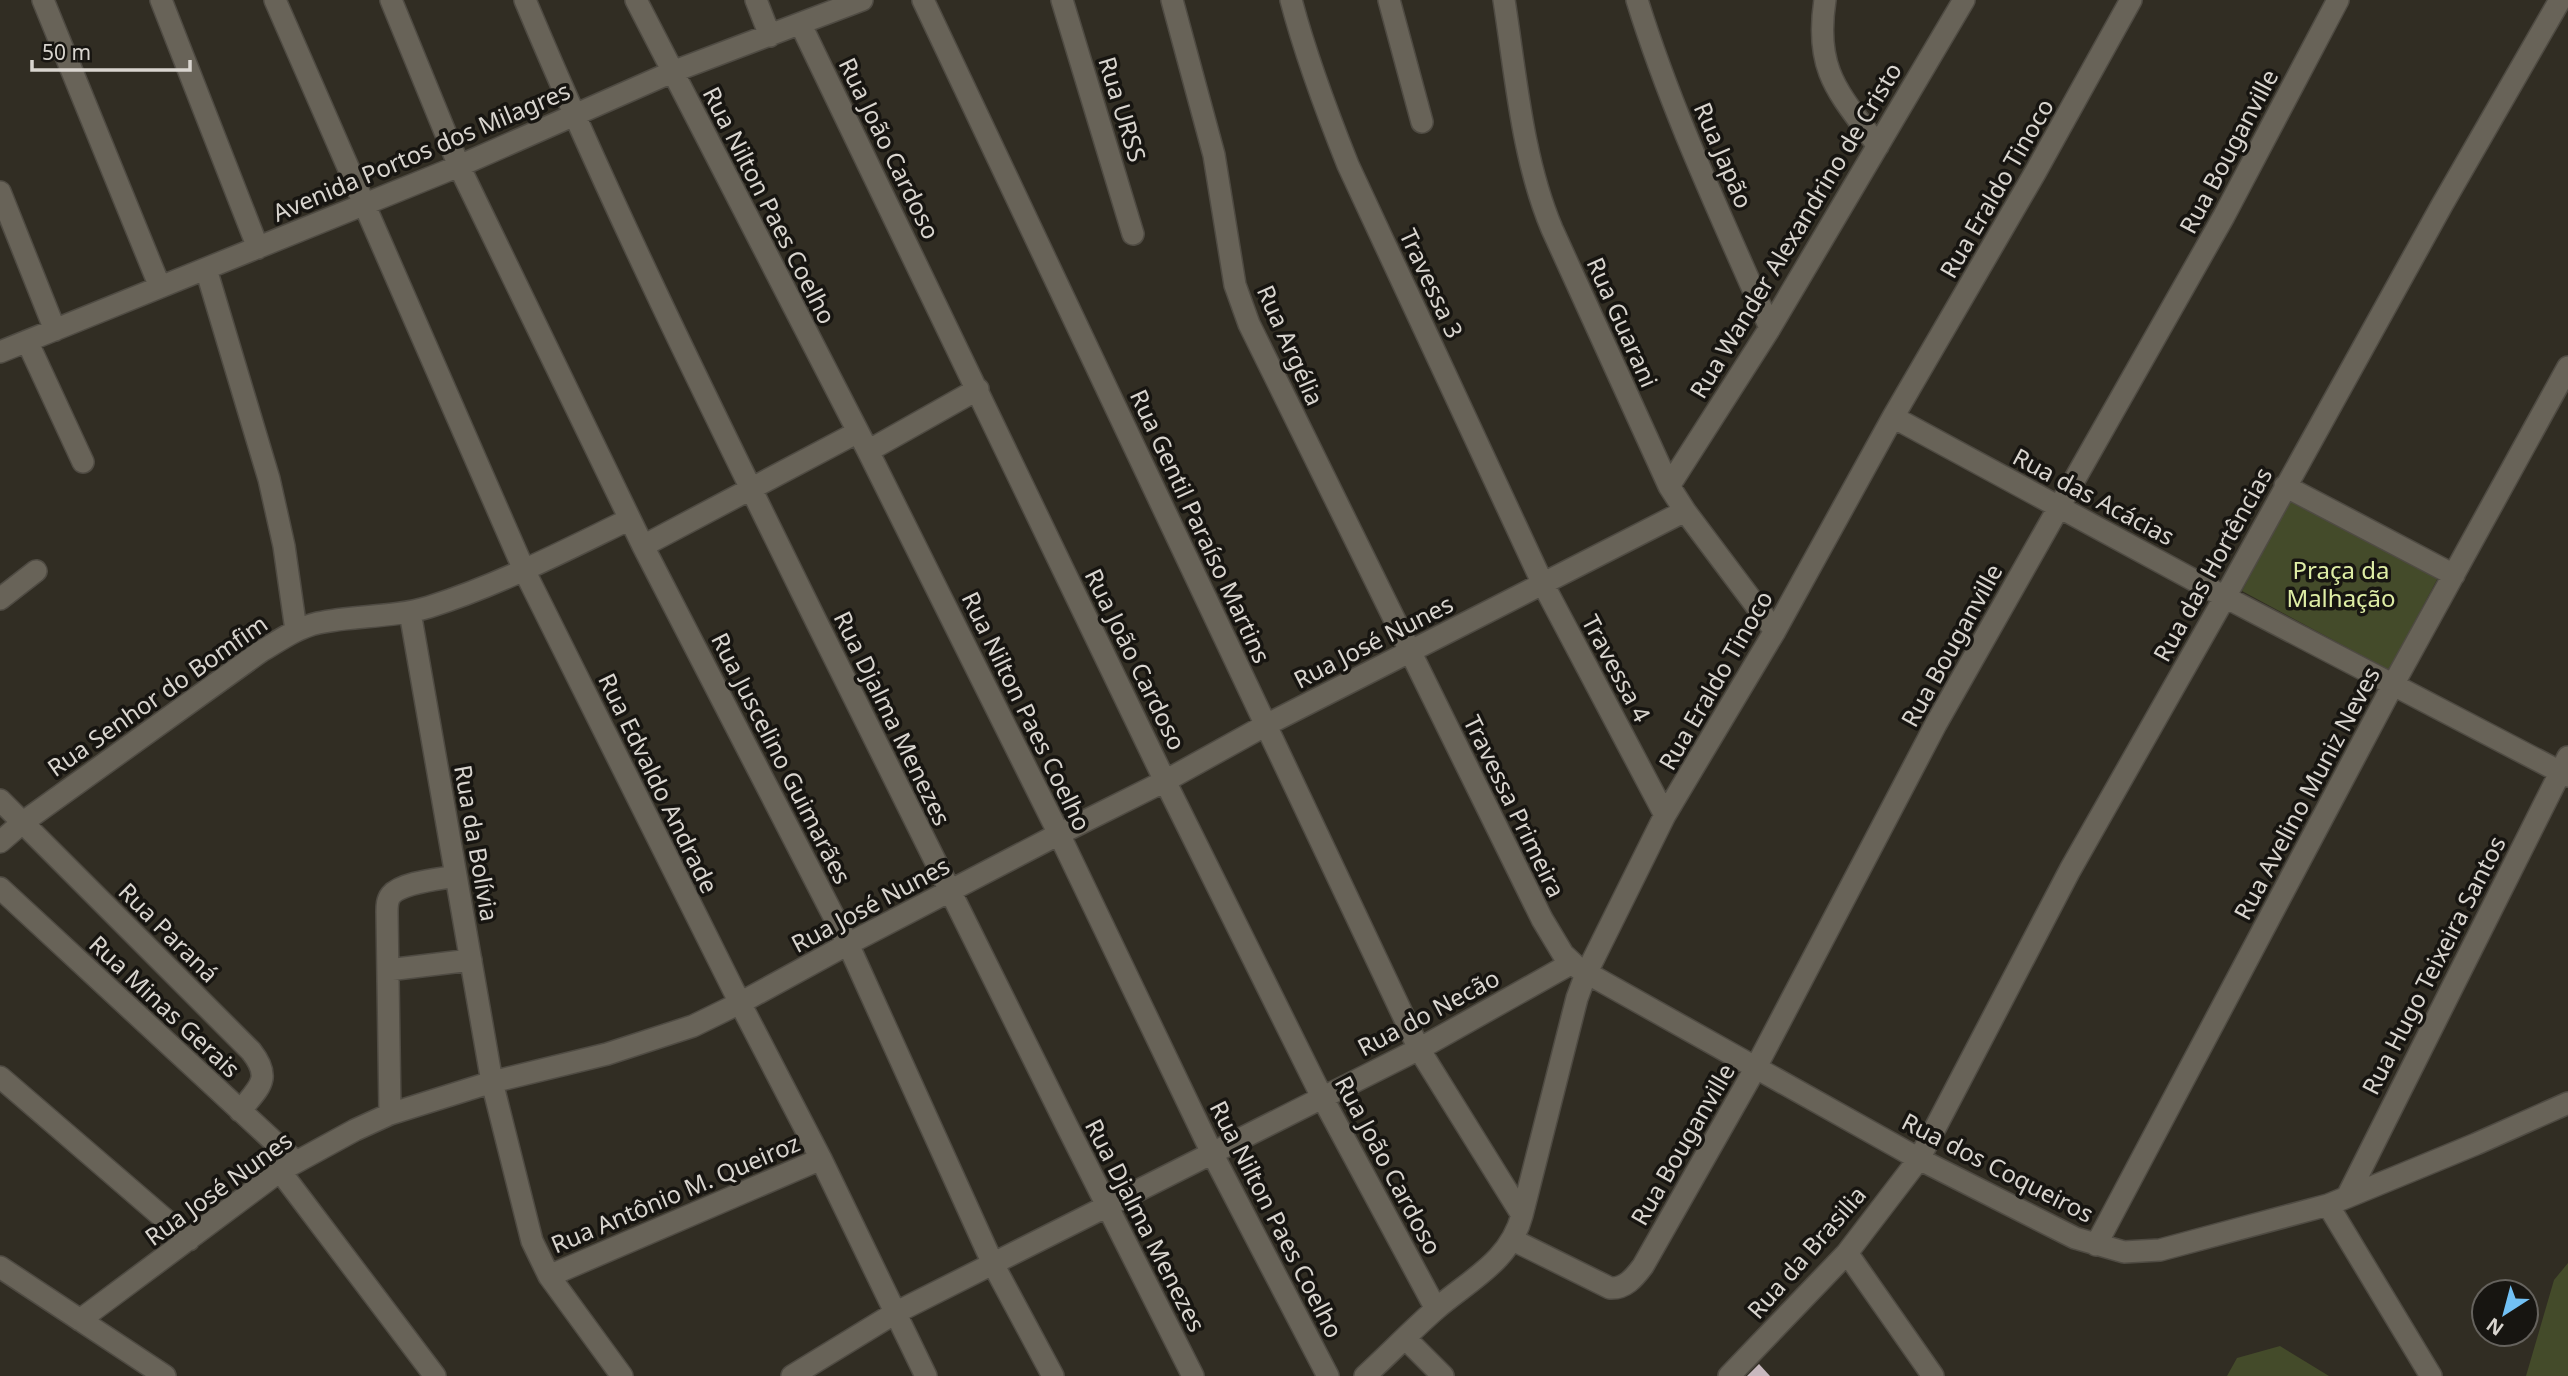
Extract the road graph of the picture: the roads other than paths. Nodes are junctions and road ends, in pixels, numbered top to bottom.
1 (44, 0) edge
2 (161, 0) edge
3 (275, 0) edge
4 (391, 0) edge
5 (525, 0) edge
6 (636, 0) edge
7 (756, 0) edge
8 (862, 0) edge
9 (923, 0) edge
10 (1062, 0) edge
11 (1172, 0) edge
12 (1292, 0) edge
13 (1389, 0) edge
14 (1504, 0) edge
15 (1637, 0) edge
16 (1825, 0) edge
17 (1964, 0) edge
18 (2131, 0) edge
19 (2338, 0) edge
20 (2560, 0) edge
21 (801, 25) junction
22 (770, 36) junction
23 (672, 72) junction
24 (573, 116) junction
25 (1422, 122) dead end
26 (1878, 146) junction
27 (459, 166) junction
28 (0, 192) edge
29 (366, 204) junction
30 (1133, 234) dead end
31 (258, 248) junction
32 (206, 270) junction
33 (160, 288) junction
34 (1770, 328) junction
35 (55, 330) junction
36 (27, 341) junction
37 (0, 352) edge
38 (2568, 367) edge
39 (978, 389) junction
40 (1893, 417) junction
41 (858, 432) junction
42 (868, 451) junction
43 (83, 462) dead end
44 (1669, 486) junction
45 (2285, 486) junction
46 (750, 488) junction
47 (2060, 507) junction
48 (1685, 511) junction
49 (630, 519) junction
50 (643, 546) junction
51 (524, 570) junction
52 (36, 571) dead end
53 (2454, 575) junction
54 (1542, 582) junction
55 (2225, 597) junction
56 (0, 599) edge
57 (410, 612) junction
58 (296, 630) junction
59 (1775, 631) junction
60 (1409, 652) junction
61 (2394, 683) junction
62 (1266, 725) junction
63 (2565, 768) edge
64 (1166, 781) junction
65 (0, 800) edge
66 (1665, 815) junction
67 (22, 823) junction
68 (1059, 834) junction
69 (0, 842) edge
70 (456, 876) junction
71 (0, 888) edge
72 (949, 891) junction
73 (848, 944) junction
74 (471, 960) junction
75 (1579, 968) junction
76 (388, 970) junction
77 (740, 1003) junction
78 (1419, 1049) junction
79 (1755, 1069) junction
80 (0, 1077) edge
81 (492, 1082) junction
82 (1322, 1097) junction
83 (2568, 1103) edge
84 (240, 1111) junction
85 (390, 1114) junction
86 (1212, 1153) junction
87 (821, 1159) junction
88 (1919, 1159) junction
89 (288, 1166) junction
90 (2337, 1201) junction
91 (1107, 1206) junction
92 (1522, 1215) junction
93 (189, 1240) junction
94 (1513, 1240) junction
95 (2096, 1245) junction
96 (1847, 1253) junction
97 (993, 1264) junction
98 (0, 1267) edge
99 (549, 1276) junction
100 (1436, 1310) junction
101 (895, 1313) junction
102 (80, 1320) junction
103 (1405, 1338) junction
104 (165, 1376) edge
105 (435, 1376) edge
106 (622, 1376) edge
107 (792, 1376) edge
108 (926, 1376) edge
109 (1053, 1376) edge
110 (1193, 1376) edge
111 (1328, 1376) edge
112 (1365, 1376) edge
113 (1443, 1376) edge
114 (1730, 1376) edge
115 (1934, 1376) edge
116 (2431, 1376) edge

1 - 33 street
2 - 31 street
3 - 29 street, Rua Edvaldo Andrade
4 - 27 street, Rua Juscelino Guimarães
5 - 24 street, Rua Djalma Menezes
6 - 23 street, Rua Nilton Paes Coelho
7 - 22 street
8 - 21 street, Avenida Portos dos Milagres
9 - 62 street, Rua Gentil Paraíso Martins
10 - 30 street, Rua URSS
11 - 60 street, Rua Argélia
12 - 54 street, Travessa 3
13 - 25 street
14 - 44 street, Rua Guarani
15 - 34 street, Rua Japão
16 - 26 street
17 - 26 street, Rua Wander Alexandrino de Cristo
18 - 40 street, Rua Eraldo Tinoco
19 - 47 street, Rua Bouganville
20 - 45 street, Rua das Hortências
21 - 22 street, Avenida Portos dos Milagres
21 - 39 street, Rua João Cardoso
22 - 23 street, Avenida Portos dos Milagres
23 - 24 street, Avenida Portos dos Milagres
23 - 41 street, Rua Nilton Paes Coelho
24 - 27 street, Avenida Portos dos Milagres
24 - 46 street, Rua Djalma Menezes
26 - 34 street, Rua Wander Alexandrino de Cristo
27 - 29 street, Avenida Portos dos Milagres
27 - 49 street, Rua Juscelino Guimarães
28 - 35 street
29 - 31 street, Avenida Portos dos Milagres
29 - 51 street, Rua Edvaldo Andrade
31 - 32 street, Avenida Portos dos Milagres
32 - 33 street, Avenida Portos dos Milagres
32 - 58 street
33 - 35 street, Avenida Portos dos Milagres
34 - 44 street, Rua Wander Alexandrino de Cristo
35 - 36 street, Avenida Portos dos Milagres
36 - 37 street, Avenida Portos dos Milagres
36 - 43 street
38 - 53 street, Rua Avelino Muniz Neves
39 - 42 street
39 - 64 street, Rua João Cardoso
40 - 47 street, Rua das Acácias
40 - 59 street, Rua Eraldo Tinoco
41 - 42 street, Rua Nilton Paes Coelho
41 - 46 street
42 - 68 street, Rua Nilton Paes Coelho
44 - 48 street, Rua Guarani
45 - 53 street
45 - 55 street, Rua das Hortências
46 - 50 street
46 - 72 street, Rua Djalma Menezes
47 - 55 street, Rua das Acácias
47 - 79 street, Rua Bouganville
48 - 54 street, Rua José Nunes
48 - 59 street, Rua Guarani
49 - 50 street, Rua Juscelino Guimarães
49 - 51 street, Rua Senhor do Bomfim
50 - 73 street, Rua Juscelino Guimarães
51 - 57 street, Rua Senhor do Bomfim
51 - 77 street, Rua Edvaldo Andrade
52 - 56 street
53 - 61 street, Rua Avelino Muniz Neves
54 - 60 street, Rua José Nunes
54 - 66 street, Travessa 4
55 - 61 street, Rua das Acácias
55 - 88 street, Rua das Hortências
57 - 58 street, Rua Senhor do Bomfim
57 - 70 street, Rua da Bolívia
58 - 67 street, Rua Senhor do Bomfim
59 - 66 street, Rua Eraldo Tinoco
60 - 62 street, Rua José Nunes
60 - 75 street, Travessa Primeira
61 - 63 street, Rua das Acácias
61 - 95 street, Rua Avelino Muniz Neves
62 - 64 street, Rua José Nunes
62 - 78 street, Rua Gentil Paraíso Martins
63 - 90 street, Rua Hugo Teixeira Santos
64 - 68 street, Rua José Nunes
64 - 82 street, Rua João Cardoso
65 - 67 street, Rua Paraná
66 - 75 street, Rua Eraldo Tinoco
67 - 69 street, Rua Senhor do Bomfim
67 - 84 street, Rua Paraná
68 - 72 street, Rua José Nunes
68 - 86 street, Rua Nilton Paes Coelho
70 - 74 street, Rua da Bolívia
70 - 76 street
71 - 84 street, Rua Minas Gerais
72 - 73 street, Rua José Nunes
72 - 91 street, Rua Djalma Menezes
73 - 77 street, Rua José Nunes
73 - 97 street, Rua Juscelino Guimarães
74 - 76 street
74 - 81 street, Rua da Bolívia
75 - 78 street, Rua do Necão
75 - 79 street, Rua dos Coqueiros
75 - 92 street, Rua Eraldo Tinoco
76 - 85 street
77 - 81 street, Rua José Nunes
77 - 87 street, Rua Edvaldo Andrade
78 - 82 street, Rua do Necão
78 - 92 street, Rua Gentil Paraíso Martins
79 - 88 street, Rua dos Coqueiros
79 - 94 street, Rua Bouganville
80 - 93 street
81 - 85 street, Rua José Nunes
81 - 99 street, Rua da Bolívia
82 - 86 street, Rua do Necão
82 - 100 street, Rua João Cardoso
83 - 90 street, Rua dos Coqueiros
84 - 89 street, Rua Minas Gerais
85 - 89 street, Rua José Nunes
86 - 91 street, Rua do Necão
86 - 111 street, Rua Nilton Paes Coelho
87 - 99 street, Rua Antônio M. Queiroz
87 - 101 street, Rua Edvaldo Andrade
88 - 95 street, Rua dos Coqueiros
88 - 96 street, Rua da Brasilia
89 - 93 street, Rua José Nunes
89 - 105 street, Rua Minas Gerais
90 - 95 street, Rua dos Coqueiros
90 - 116 street
91 - 97 street, Rua do Necão
91 - 110 street, Rua Djalma Menezes
92 - 94 street, Rua Eraldo Tinoco
93 - 102 street, Rua José Nunes
94 - 100 street, Rua Eraldo Tinoco
96 - 114 street, Rua da Brasilia
96 - 115 street
97 - 101 street, Rua do Necão
97 - 109 street, Rua Juscelino Guimarães
98 - 102 street
99 - 106 street, Rua da Bolívia
100 - 103 street, Rua Eraldo Tinoco
101 - 107 street, Rua do Necão
101 - 108 street, Rua Edvaldo Andrade
102 - 104 street
103 - 112 street, Rua Eraldo Tinoco
103 - 113 street

